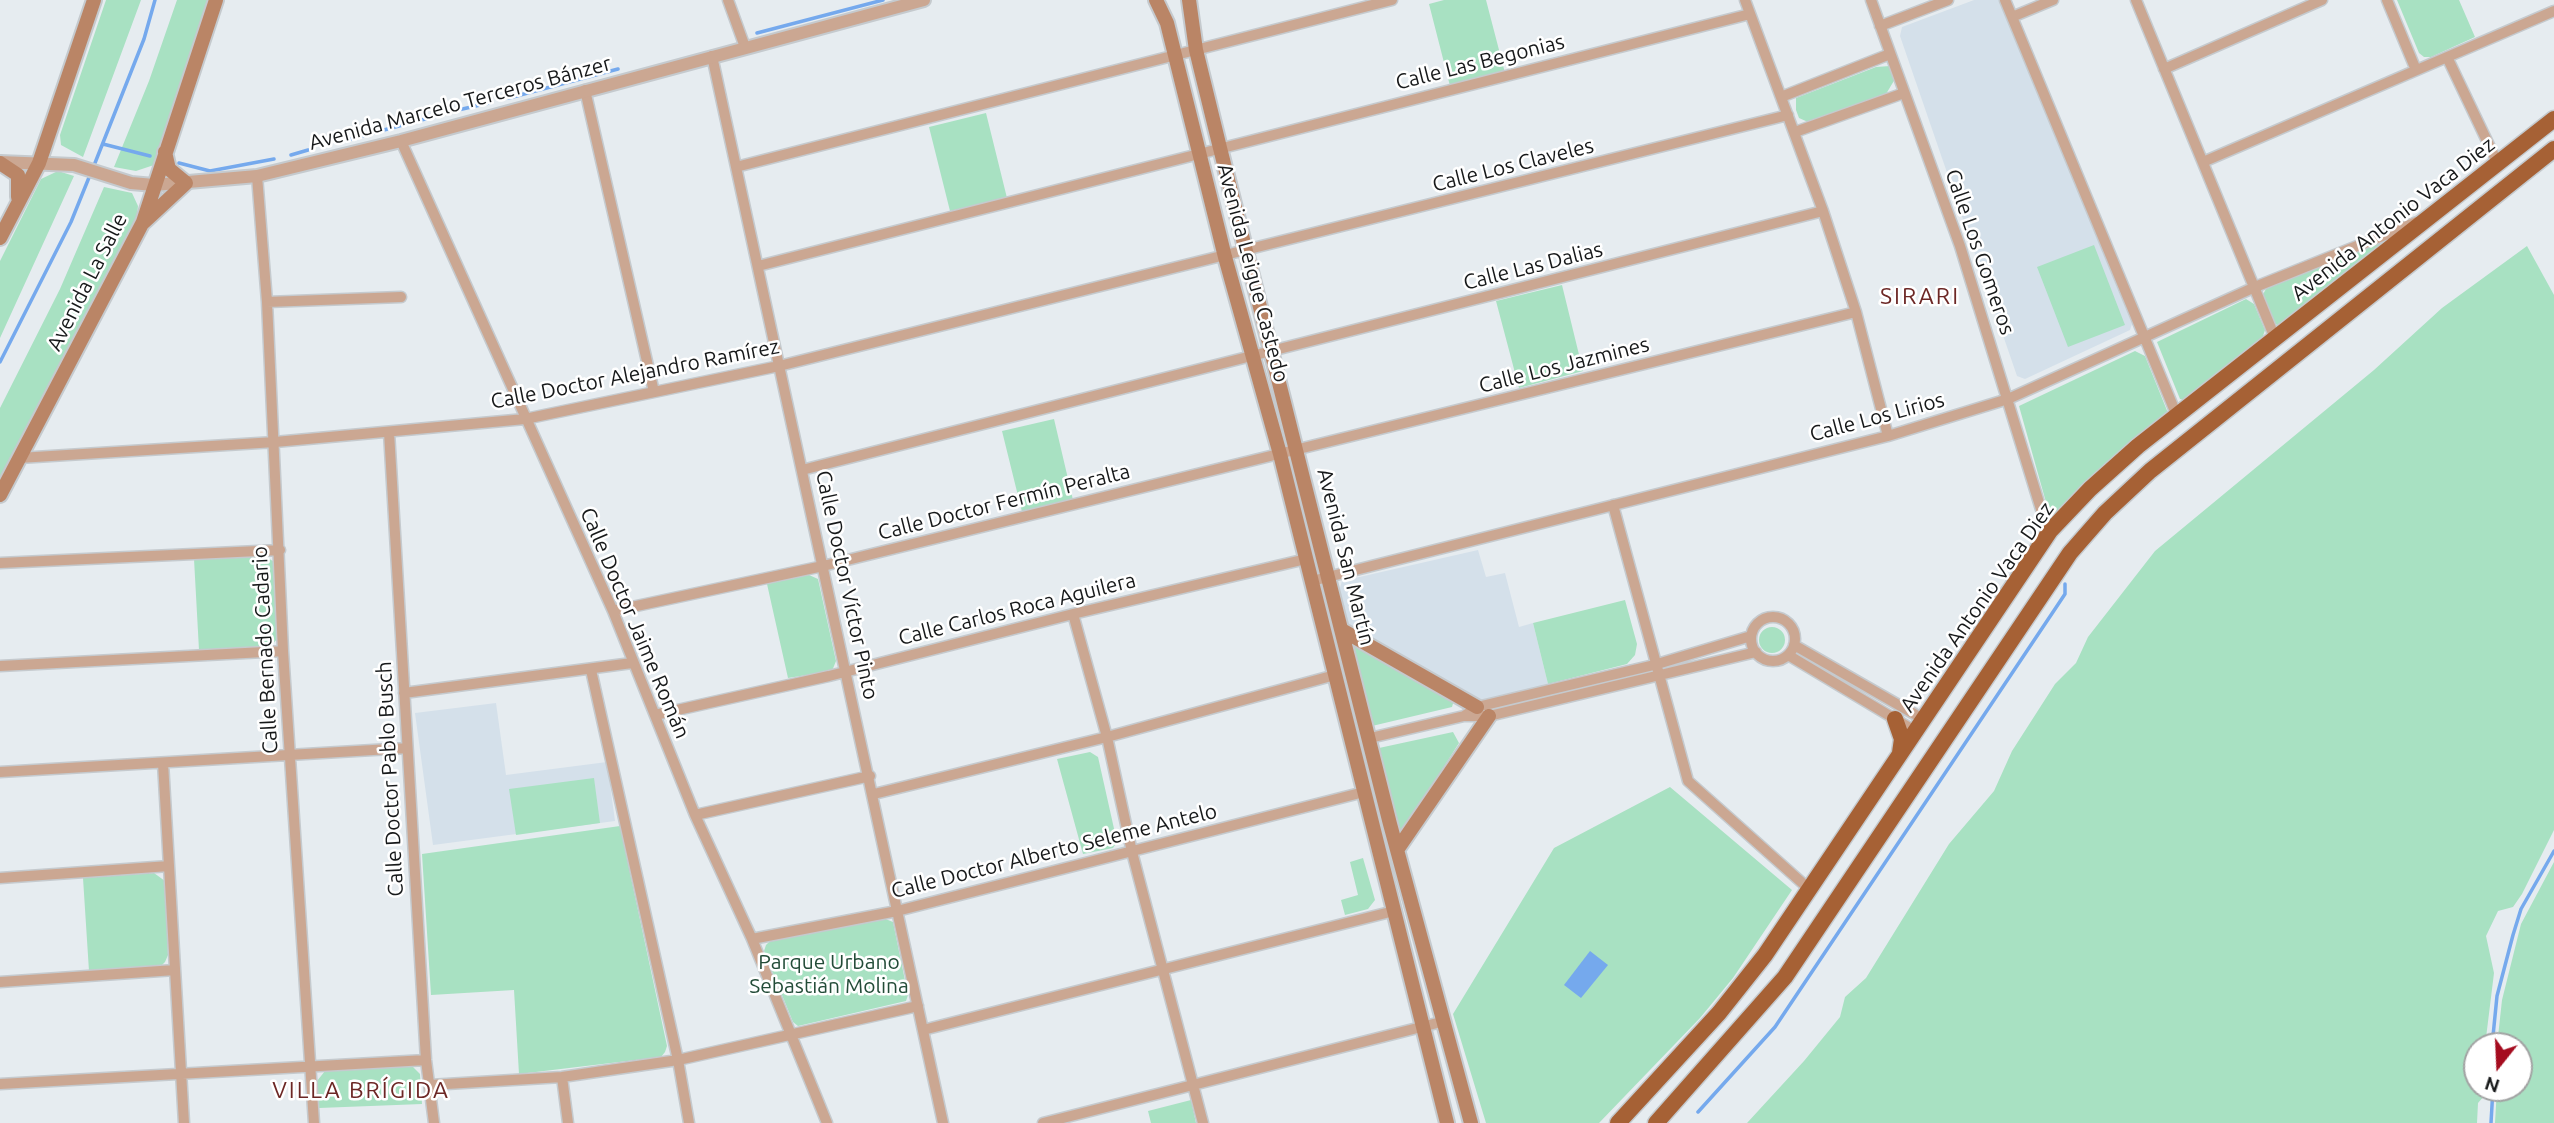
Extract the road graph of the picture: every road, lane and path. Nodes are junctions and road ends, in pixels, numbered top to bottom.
1 (94, 0) edge
2 (216, 0) edge
3 (728, 0) edge
4 (924, 0) edge
5 (1156, 0) edge
6 (1189, 0) edge
7 (1392, 0) edge
8 (1745, 0) edge
9 (1871, 0) edge
10 (1948, 0) edge
11 (2005, 0) edge
12 (2053, 0) edge
13 (2136, 0) edge
14 (2322, 0) edge
15 (2387, 0) edge
16 (2554, 11) edge
17 (1750, 14) junction
18 (2012, 17) junction
19 (1880, 26) junction
20 (745, 47) junction
21 (1196, 50) junction
22 (1891, 54) junction
23 (712, 56) junction
24 (1174, 56) junction
25 (2447, 57) junction
26 (2164, 69) junction
27 (2416, 70) junction
28 (585, 90) junction
29 (1904, 93) junction
30 (1781, 97) junction
31 (1788, 115) junction
32 (2554, 119) edge
33 (1795, 132) junction
34 (401, 141) junction
35 (1220, 148) junction
36 (2554, 149) edge
37 (164, 152) junction
38 (1199, 154) junction
39 (2203, 162) junction
40 (0, 163) edge
41 (39, 163) junction
42 (2498, 164) junction
43 (2536, 164) junction
44 (736, 167) junction
45 (257, 176) junction
46 (186, 183) junction
47 (154, 185) junction
48 (16, 209) junction
49 (1823, 211) junction
50 (2428, 218) junction
51 (143, 222) junction
52 (0, 239) edge
53 (1247, 252) junction
54 (1225, 257) junction
55 (758, 266) junction
56 (2255, 287) junction
57 (401, 297) dead end
58 (267, 302) junction
59 (1856, 312) junction
60 (2144, 337) junction
61 (2275, 338) junction
62 (1272, 351) junction
63 (1253, 356) junction
64 (779, 366) junction
65 (654, 392) junction
66 (2008, 399) junction
67 (2177, 416) junction
68 (525, 419) junction
69 (389, 432) junction
70 (1888, 436) junction
71 (275, 442) junction
72 (1297, 451) junction
73 (1280, 454) junction
74 (19, 458) junction
75 (802, 470) junction
76 (0, 495) edge
77 (1613, 505) junction
78 (2044, 519) dead end
79 (280, 550) junction
80 (1306, 559) junction
81 (0, 563) edge
82 (823, 566) junction
83 (1329, 576) junction
84 (1312, 581) junction
85 (613, 611) junction
86 (1073, 614) junction
87 (1342, 631) junction
88 (1751, 636) junction
89 (1794, 645) junction
90 (283, 651) junction
91 (1756, 652) junction
92 (1788, 655) junction
93 (632, 663) junction
94 (0, 666) edge
95 (590, 670) junction
96 (1655, 670) junction
97 (846, 672) junction
98 (1335, 676) junction
99 (404, 693) junction
100 (1476, 708) junction
101 (655, 715) junction
102 (1464, 716) junction
103 (1489, 716) junction
104 (1895, 719) junction
105 (1919, 725) junction
106 (1107, 737) junction
107 (1370, 738) junction
108 (407, 748) junction
109 (1900, 753) junction
110 (289, 755) junction
111 (163, 762) junction
112 (0, 772) edge
113 (870, 776) junction
114 (1364, 792) junction
115 (874, 794) junction
116 (695, 815) junction
117 (1390, 824) junction
118 (1373, 827) junction
119 (1397, 850) junction
120 (1132, 852) junction
121 (169, 866) junction
122 (0, 878) edge
123 (1809, 888) junction
124 (897, 911) junction
125 (1394, 911) junction
126 (1420, 938) junction
127 (752, 939) junction
128 (1403, 942) junction
129 (1805, 949) junction
130 (1163, 970) junction
131 (175, 971) junction
132 (0, 982) edge
133 (918, 1006) junction
134 (1445, 1021) junction
135 (1424, 1029) junction
136 (923, 1030) junction
137 (790, 1035) junction
138 (426, 1060) junction
139 (678, 1060) junction
140 (310, 1066) junction
141 (181, 1072) junction
142 (562, 1077) junction
143 (0, 1084) edge
144 (430, 1085) junction
145 (1193, 1087) junction
146 (1660, 1121) edge
147 (1470, 1122) edge
148 (184, 1123) edge
149 (314, 1123) edge
150 (434, 1123) edge
151 (568, 1123) edge
152 (689, 1123) edge
153 (827, 1123) edge
154 (943, 1123) edge
155 (1043, 1123) edge
156 (1203, 1123) edge
157 (1447, 1123) edge
158 (1618, 1123) edge

1 - 41 main road
2 - 37 main road, Avenida La Salle
3 - 20 street
4 - 20 street, Avenida Marcelo Terceros Bánzer
5 - 24 main road, Avenida Leigue Castedo
6 - 21 main road, Avenida San Martín
7 - 21 street
8 - 17 street
9 - 19 street, Calle Los Gomeros
10 - 19 street
11 - 18 street
12 - 18 street
13 - 26 street
14 - 26 street
15 - 27 street
16 - 25 street
17 - 30 street
17 - 35 street, Calle Las Begonias
18 - 60 street
19 - 22 street, Calle Los Gomeros
20 - 23 street, Avenida Marcelo Terceros Bánzer
21 - 24 street
21 - 35 main road, Avenida San Martín
22 - 29 street, Calle Los Gomeros
22 - 30 street
23 - 28 street, Avenida Marcelo Terceros Bánzer
23 - 44 street, Calle Doctor Víctor Pinto
24 - 38 main road, Avenida Leigue Castedo
24 - 44 street
25 - 27 street
25 - 42 street
26 - 39 street
27 - 39 street
28 - 34 street, Avenida Marcelo Terceros Bánzer
28 - 65 street
29 - 33 street
29 - 66 street, Calle Los Gomeros
30 - 31 street
31 - 33 street
31 - 53 street, Calle Los Claveles
32 - 42 highway, Avenida Antonio Vaca Diez
32 - 43 highway
33 - 49 street
34 - 45 street, Avenida Marcelo Terceros Bánzer
34 - 68 street, Calle Doctor Jaime Román
35 - 38 street, Calle Las Begonias
35 - 53 main road, Avenida San Martín
36 - 43 highway
37 - 46 main road
37 - 47 main road, Avenida La Salle
38 - 54 main road, Avenida Leigue Castedo
38 - 55 street, Calle Las Begonias
39 - 56 street
40 - 41 street, Avenida Marcelo Terceros Bánzer
40 - 48 main road
41 - 47 street, Avenida Marcelo Terceros Bánzer
41 - 48 main road
42 - 50 highway, Avenida Antonio Vaca Diez
43 - 129 highway
44 - 55 street, Calle Doctor Víctor Pinto
45 - 46 street, Avenida Marcelo Terceros Bánzer
45 - 58 street, Calle Bernado Cadario
46 - 47 street, Avenida Marcelo Terceros Bánzer
46 - 51 main road
47 - 51 main road, Avenida La Salle
48 - 52 main road
49 - 59 street
49 - 62 street, Calle Las Dalias
50 - 56 street, Calle Los Lirios
50 - 61 highway, Avenida Antonio Vaca Diez
51 - 74 main road, Avenida La Salle
53 - 54 street, Calle Doctor Alejandro Ramírez
53 - 62 main road, Avenida San Martín
54 - 63 main road, Avenida Leigue Castedo
54 - 64 street, Calle Doctor Alejandro Ramírez
55 - 64 street, Calle Doctor Víctor Pinto
56 - 60 street, Calle Los Lirios
56 - 61 street
57 - 58 street
58 - 71 street, Calle Bernado Cadario
59 - 70 street
59 - 72 street, Calle Los Jazmines
60 - 66 street, Calle Los Lirios
60 - 67 street
61 - 67 highway, Avenida Antonio Vaca Diez
62 - 63 street, Calle Las Dalias
62 - 72 main road, Avenida San Martín
63 - 73 main road, Avenida Leigue Castedo
63 - 75 street, Calle Las Dalias
64 - 65 street, Calle Doctor Alejandro Ramírez
64 - 75 street, Calle Doctor Víctor Pinto
65 - 68 street, Calle Doctor Alejandro Ramírez
66 - 70 street, Calle Los Lirios
66 - 78 street, Calle Los Gomeros
67 - 105 highway, Avenida Antonio Vaca Diez
68 - 69 street, Calle Doctor Alejandro Ramírez
68 - 85 street, Calle Doctor Jaime Román
69 - 71 street, Calle Doctor Alejandro Ramírez
69 - 99 street, Calle Doctor Pablo Busch
70 - 77 street, Calle Los Lirios
71 - 74 street, Calle Doctor Alejandro Ramírez
71 - 79 street, Calle Bernado Cadario
72 - 73 street, Calle Los Jazmines
72 - 83 main road, Avenida San Martín
73 - 80 main road, Avenida Leigue Castedo
73 - 82 street, Calle Doctor Fermín Peralta
74 - 76 main road, Avenida La Salle
75 - 82 street, Calle Doctor Víctor Pinto
77 - 83 street, Calle Los Lirios
77 - 96 street
79 - 81 street
79 - 90 street, Calle Bernado Cadario
80 - 84 main road, Avenida San Martín
80 - 86 street, Calle Carlos Roca Aguilera
82 - 85 street, Calle Doctor Fermín Peralta
82 - 97 street, Calle Doctor Víctor Pinto
83 - 84 street, Calle Los Lirios
83 - 87 main road, Avenida San Martín
84 - 98 main road, Avenida San Martín
85 - 93 street, Calle Doctor Jaime Román
86 - 97 street, Calle Carlos Roca Aguilera
86 - 106 street
87 - 100 main road
87 - 107 main road, Avenida San Martín
88 - 89 street
88 - 91 street
88 - 96 street
89 - 92 street
89 - 105 street
90 - 94 street
90 - 110 street, Calle Bernado Cadario
91 - 92 street
91 - 96 street
92 - 104 street
93 - 95 street
93 - 101 street, Calle Doctor Jaime Román
95 - 99 street
95 - 139 street
96 - 100 street
96 - 103 street
96 - 123 street
97 - 101 street, Calle Carlos Roca Aguilera
97 - 113 street, Calle Doctor Víctor Pinto
98 - 106 street
98 - 114 main road, Avenida San Martín
99 - 108 street, Calle Doctor Pablo Busch
100 - 102 street
101 - 116 street, Calle Doctor Jaime Román
102 - 103 street
102 - 107 street
103 - 119 main road
104 - 105 street
104 - 109 highway
105 - 109 highway, Avenida Antonio Vaca Diez
106 - 115 street
106 - 120 street
107 - 117 main road, Avenida San Martín
108 - 110 street
108 - 138 street, Calle Doctor Pablo Busch
109 - 123 highway, Avenida Antonio Vaca Diez
110 - 111 street
110 - 140 street, Calle Bernado Cadario
111 - 112 street
111 - 121 street
113 - 115 street, Calle Doctor Víctor Pinto
113 - 116 street
114 - 118 main road, Avenida San Martín
114 - 120 street, Calle Doctor Alberto Seleme Antelo
115 - 124 street, Calle Doctor Víctor Pinto
116 - 127 street, Calle Doctor Jaime Román
117 - 118 main road
117 - 119 main road, Avenida San Martín
118 - 125 main road, Avenida San Martín
119 - 126 main road, Avenida San Martín
120 - 124 street, Calle Doctor Alberto Seleme Antelo
120 - 130 street
121 - 122 street
121 - 131 street
123 - 129 highway
123 - 158 highway, Avenida Antonio Vaca Diez
124 - 127 street, Calle Doctor Alberto Seleme Antelo
124 - 133 street, Calle Doctor Víctor Pinto
125 - 128 main road, Avenida San Martín
125 - 130 street
126 - 128 main road
126 - 134 main road, Avenida San Martín
127 - 137 street, Calle Doctor Jaime Román
128 - 135 main road, Avenida San Martín
129 - 146 highway
130 - 136 street
130 - 145 street
131 - 132 street
131 - 141 street
133 - 136 street, Calle Doctor Víctor Pinto
133 - 137 street
134 - 135 street
134 - 147 main road, Avenida San Martín
135 - 145 street
135 - 157 main road, Avenida San Martín
136 - 154 street, Calle Doctor Víctor Pinto
137 - 139 street
137 - 153 street, Calle Doctor Jaime Román
138 - 140 street
138 - 144 street, Calle Doctor Pablo Busch
139 - 142 street
139 - 152 street
140 - 141 street
140 - 149 street, Calle Bernado Cadario
141 - 143 street
141 - 148 street
142 - 144 street
142 - 151 street
144 - 150 street, Calle Doctor Pablo Busch
145 - 155 street
145 - 156 street

